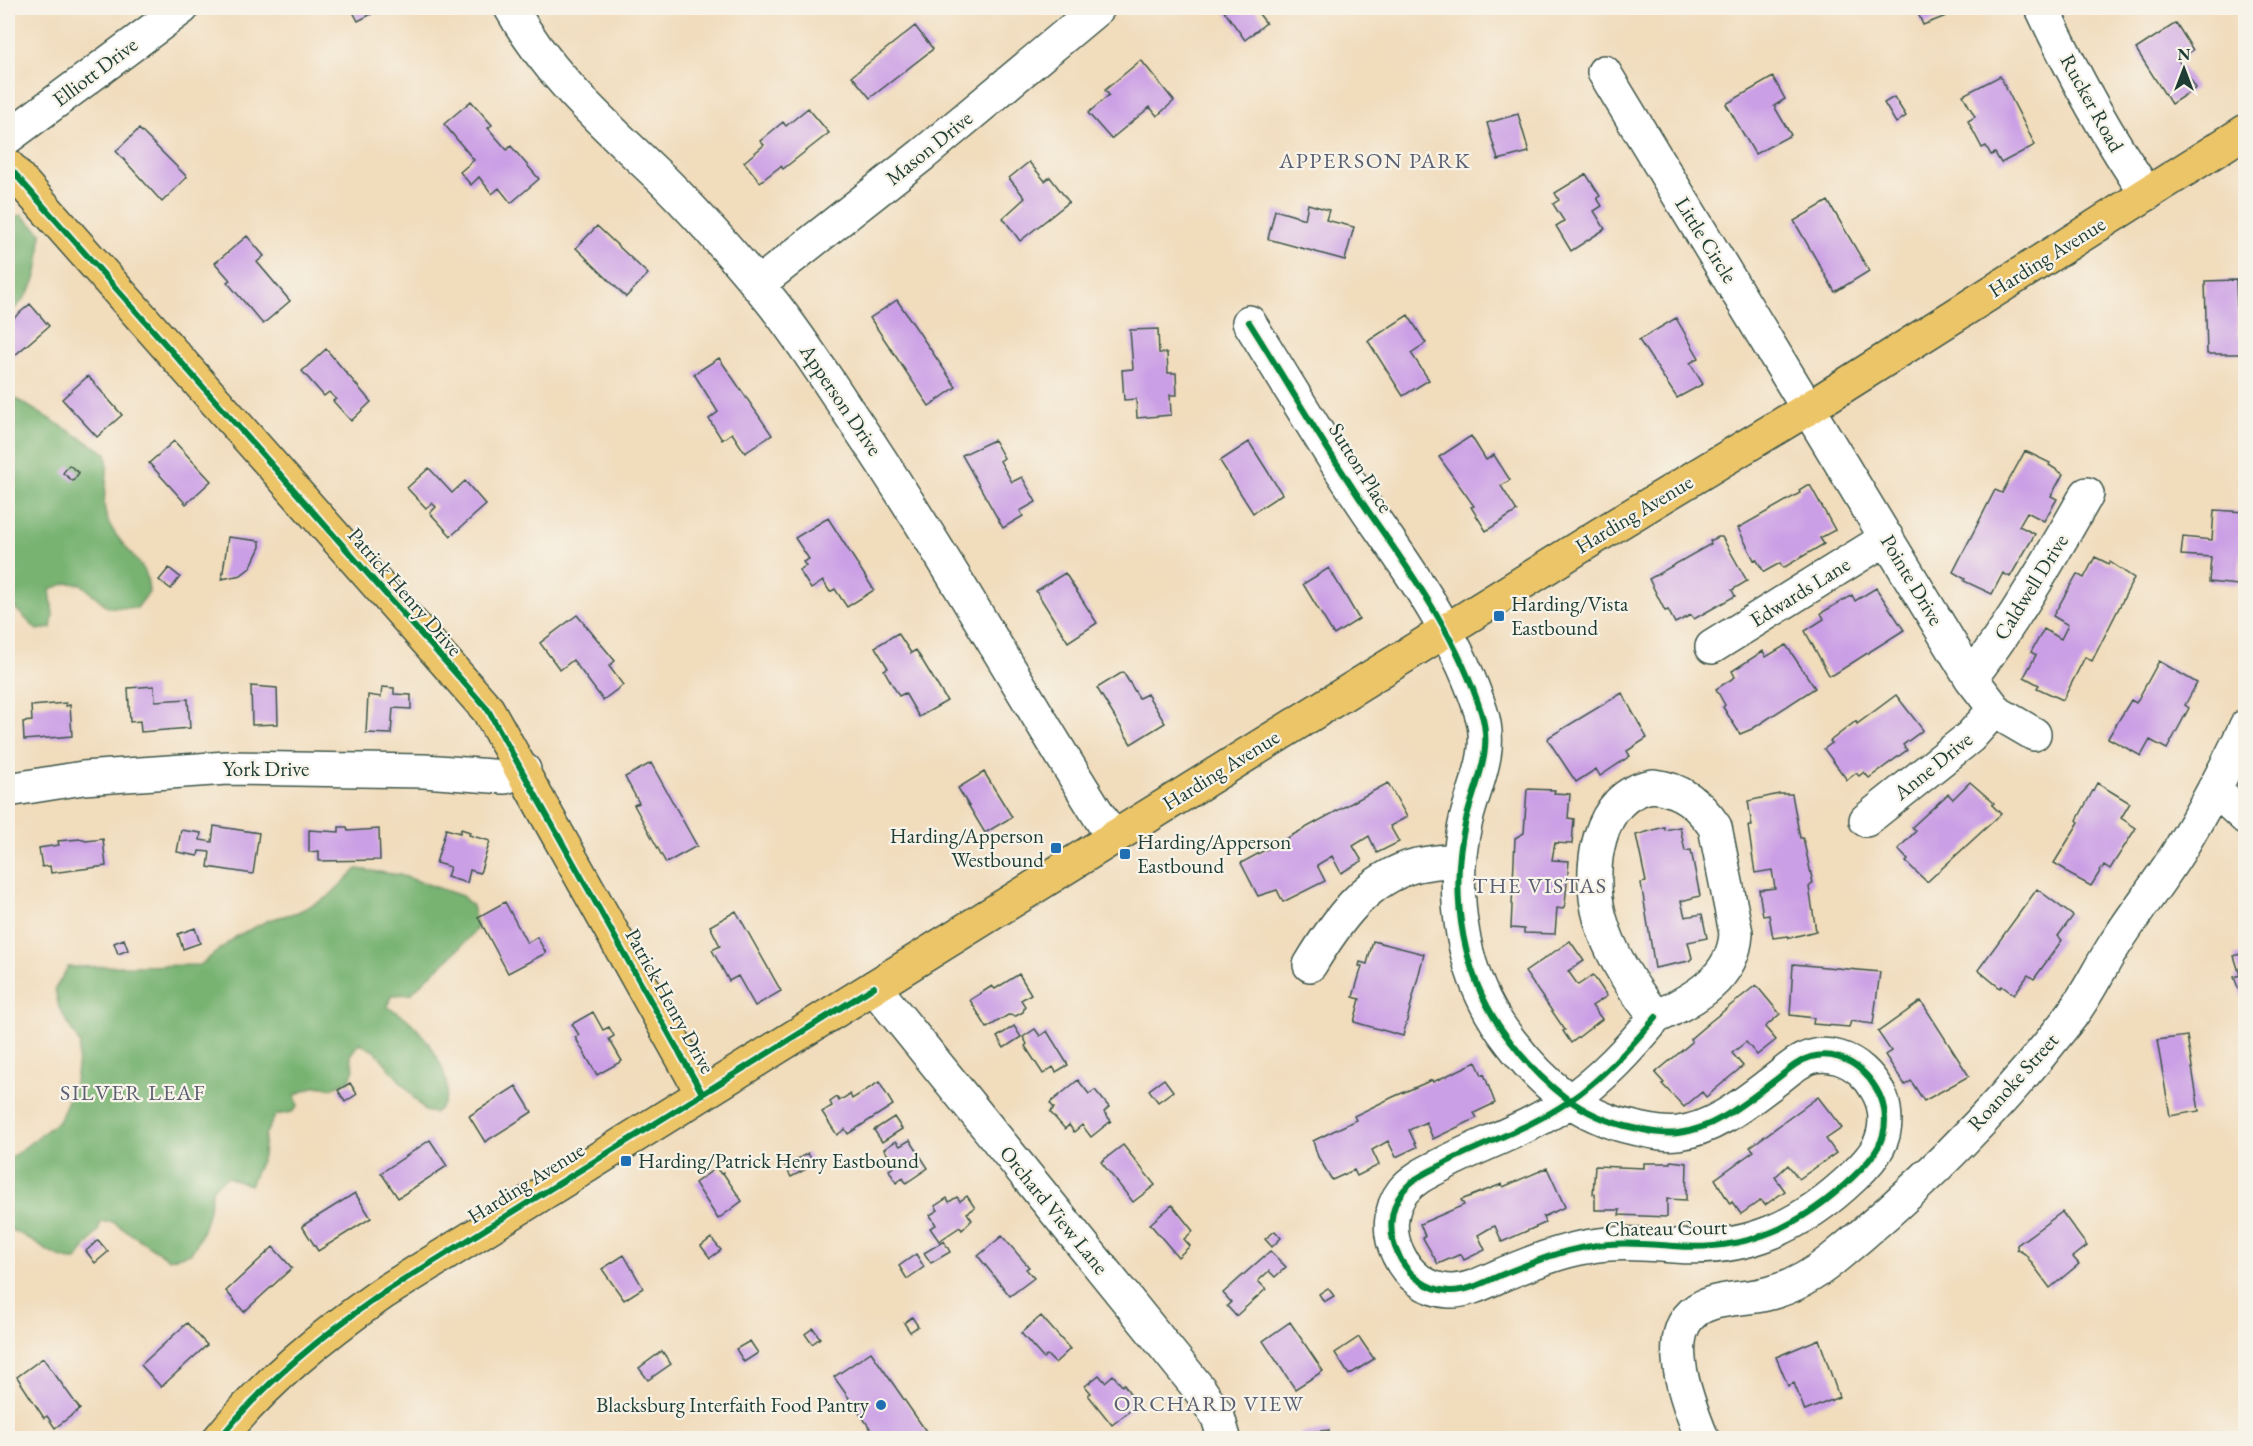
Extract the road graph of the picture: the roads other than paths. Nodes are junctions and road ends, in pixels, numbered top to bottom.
1 (182, 8) edge
2 (511, 8) edge
3 (1098, 8) edge
4 (2042, 8) edge
5 (1604, 72) dead end
6 (2246, 131) edge
7 (8, 137) edge
8 (8, 166) edge
9 (2147, 194) junction
10 (757, 285) junction
11 (1249, 322) dead end
12 (1809, 408) junction
13 (2087, 494) dead end
14 (1887, 538) junction
15 (1445, 631) junction
16 (1712, 647) dead end
17 (1971, 678) junction
18 (1995, 709) junction
19 (2246, 726) edge
20 (2034, 734) dead end
21 (524, 770) junction
22 (2214, 789) junction
23 (8, 790) edge
24 (2246, 818) edge
25 (1866, 820) dead end
26 (1113, 837) junction
27 (1459, 860) junction
28 (1310, 965) dead end
29 (873, 987) junction
30 (1656, 1017) junction
31 (702, 1093) junction
32 (1569, 1101) junction
33 (220, 1438) edge
34 (1224, 1438) edge
35 (1702, 1438) edge

1 - 7 street, Elliott Drive
2 - 10 street, Apperson Drive
3 - 10 street, Mason Drive
4 - 9 street, Rucker Road
5 - 12 street, Little Circle
6 - 9 main road, Harding Avenue
8 - 21 main road, Patrick Henry Drive
9 - 12 main road, Harding Avenue
10 - 26 street, Apperson Drive
11 - 15 street, Sutton Place
12 - 14 street, Pointe Drive
12 - 15 main road, Harding Avenue
13 - 17 street, Caldwell Drive
14 - 16 street, Edwards Lane
14 - 17 street, Pointe Drive
15 - 26 main road, Harding Avenue
15 - 27 street, Sutton Place
17 - 18 street, Pointe Drive
18 - 20 street, Pointe Drive
18 - 25 street, Anne Drive
19 - 22 street, Roanoke Street
21 - 23 street, York Drive
21 - 31 main road, Patrick Henry Drive
22 - 24 street
22 - 35 street, Roanoke Street
26 - 29 main road, Harding Avenue
27 - 28 street
27 - 32 street, Chateau Court
29 - 31 main road, Harding Avenue
29 - 34 street, Orchard View Lane
30 - 30 street
30 - 32 street
31 - 33 main road, Harding Avenue
32 - 32 street, Chateau Court

